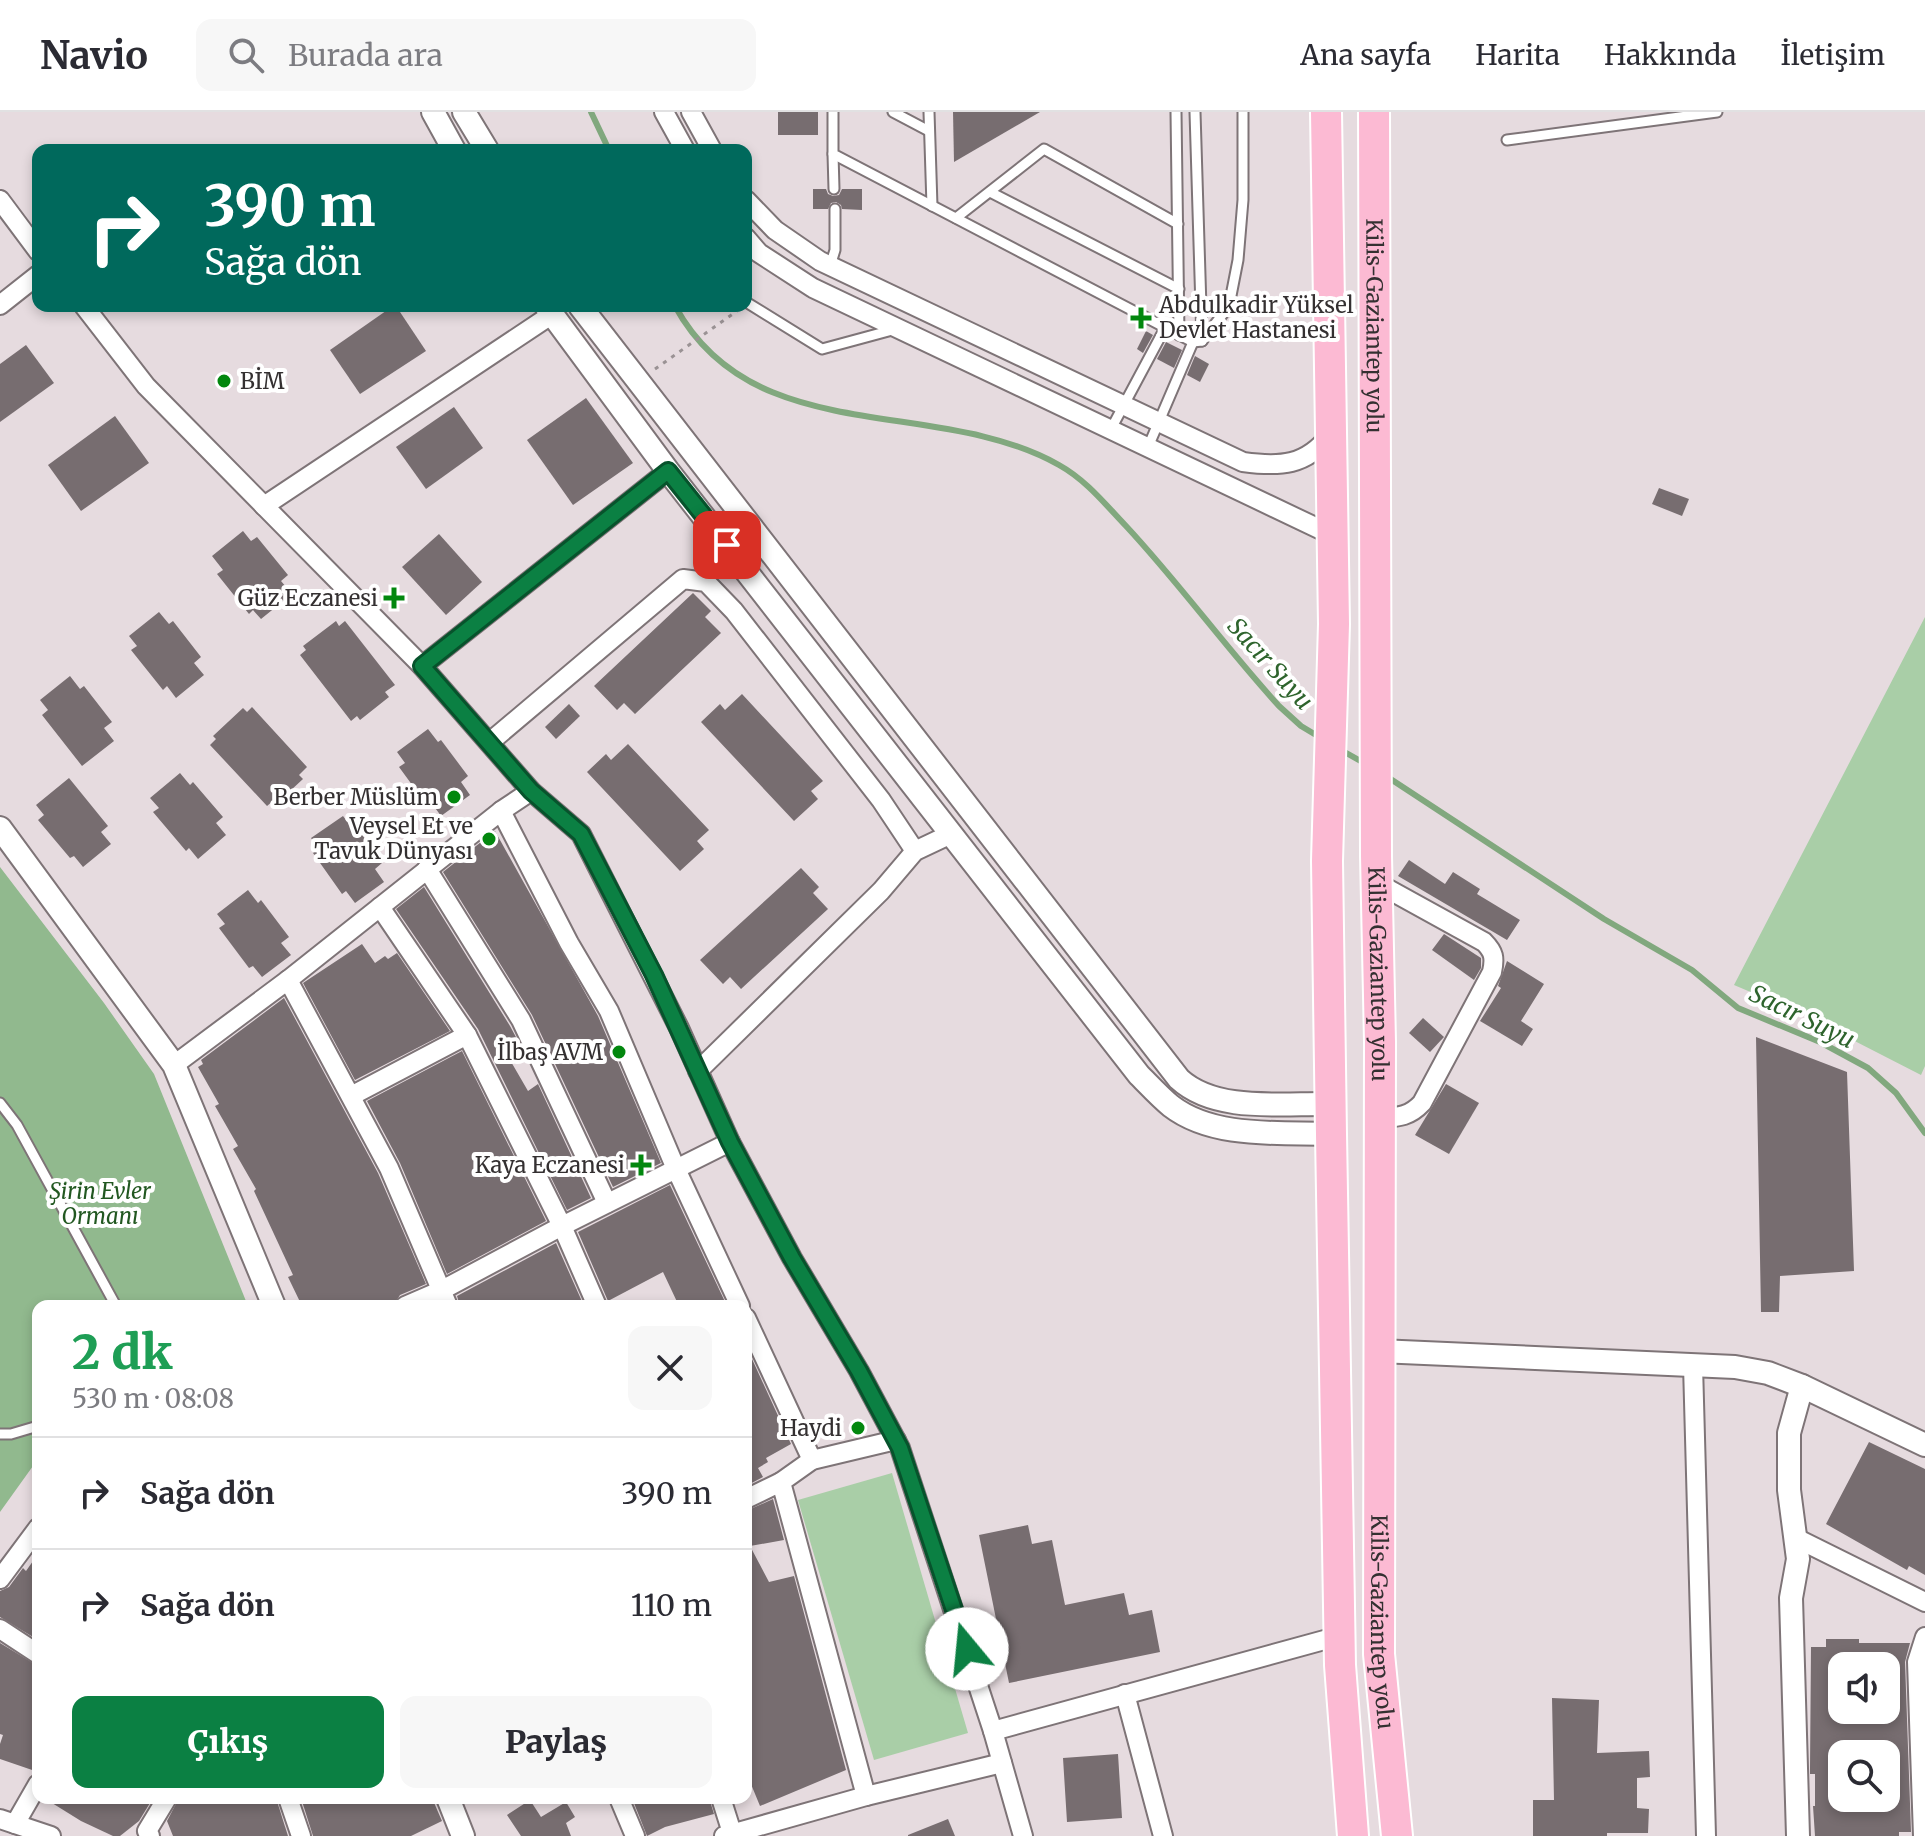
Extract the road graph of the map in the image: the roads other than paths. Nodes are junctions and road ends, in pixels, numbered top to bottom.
1 (433, 112) edge
2 (464, 112) edge
3 (664, 112) edge
4 (691, 112) edge
5 (833, 112) edge
6 (893, 112) edge
7 (929, 112) edge
8 (1176, 112) edge
9 (1195, 112) edge
10 (1243, 112) edge
11 (1326, 112) edge
12 (1374, 112) edge
13 (1717, 112) edge
14 (929, 131) junction
15 (1507, 140) dead end
16 (451, 144) edge
17 (483, 144) edge
18 (682, 144) edge
19 (709, 144) edge
20 (833, 154) junction
21 (834, 189) dead end
22 (990, 192) junction
23 (0, 200) edge
24 (752, 206) edge
25 (932, 206) junction
26 (835, 209) dead end
27 (956, 218) junction
28 (1178, 224) junction
29 (32, 243) edge
30 (752, 245) edge
31 (830, 266) junction
32 (32, 280) edge
33 (802, 280) junction
34 (1179, 289) junction
35 (842, 302) junction
36 (0, 305) edge
37 (752, 308) edge
38 (89, 312) edge
39 (545, 312) edge
40 (549, 312) edge
41 (585, 312) edge
42 (899, 328) junction
43 (1165, 328) junction
44 (1179, 335) junction
45 (1198, 342) junction
46 (1123, 405) junction
47 (1160, 423) junction
48 (1111, 429) junction
49 (1330, 435) junction
50 (1148, 447) junction
51 (668, 471) junction
52 (264, 506) junction
53 (1332, 535) junction
54 (422, 666) junction
55 (490, 742) junction
56 (531, 791) junction
57 (501, 811) junction
58 (0, 828) edge
59 (951, 834) junction
60 (915, 851) junction
61 (427, 869) junction
62 (1376, 870) junction
63 (380, 907) junction
64 (288, 980) junction
65 (467, 1035) junction
66 (174, 1065) junction
67 (698, 1071) junction
68 (351, 1096) junction
69 (0, 1103) edge
70 (1381, 1118) junction
71 (1331, 1119) junction
72 (730, 1142) junction
73 (676, 1169) junction
74 (607, 1203) junction
75 (562, 1226) junction
76 (445, 1298) edge
77 (113, 1300) edge
78 (272, 1300) edge
79 (594, 1300) edge
80 (737, 1300) edge
81 (752, 1331) edge
82 (1379, 1351) junction
83 (1693, 1365) junction
84 (1802, 1386) junction
85 (32, 1428) edge
86 (0, 1434) edge
87 (896, 1440) junction
88 (1925, 1445) edge
89 (812, 1460) junction
90 (781, 1482) junction
91 (752, 1496) edge
92 (32, 1538) edge
93 (1796, 1538) junction
94 (0, 1579) edge
95 (1925, 1602) edge
96 (0, 1629) edge
97 (1339, 1636) junction
98 (1925, 1637) edge
99 (32, 1650) edge
100 (1125, 1694) junction
101 (993, 1731) junction
102 (1002, 1763) junction
103 (1923, 1777) edge
104 (32, 1791) edge
105 (866, 1796) junction
106 (164, 1804) edge
107 (290, 1804) edge
108 (450, 1804) edge
109 (622, 1804) edge
110 (722, 1804) edge
111 (7, 1821) edge
112 (146, 1834) edge
113 (730, 1835) edge
114 (51, 1836) edge
115 (301, 1836) edge
116 (463, 1836) edge
117 (635, 1836) edge
118 (1023, 1836) edge
119 (1163, 1836) edge
120 (1353, 1836) edge
121 (1397, 1836) edge
122 (1706, 1836) edge
123 (1798, 1836) edge
124 (1923, 1836) edge

1 - 16 street
2 - 17 street
3 - 18 street
4 - 19 street
5 - 20 lane
6 - 14 lane
7 - 14 lane
8 - 28 lane
9 - 45 lane
10 - 45 lane
11 - 49 highway, Kilis-Gaziantep yolu
12 - 62 highway, Kilis-Gaziantep yolu
13 - 15 lane
14 - 25 lane
20 - 21 lane
20 - 25 lane
22 - 27 lane
22 - 28 lane
22 - 34 lane
23 - 29 street
24 - 31 street
25 - 27 lane
26 - 31 lane
27 - 43 lane
28 - 34 lane
30 - 33 street
31 - 33 street
31 - 35 street
31 - 46 street
32 - 36 street
33 - 35 street
34 - 44 lane
35 - 42 street
37 - 42 lane
38 - 52 street
39 - 52 street
40 - 51 street
41 - 71 street
42 - 48 street
43 - 44 lane
43 - 46 lane
44 - 45 lane
45 - 47 lane
46 - 47 street
46 - 48 lane
47 - 49 street
47 - 50 lane
48 - 50 street
49 - 53 highway, Kilis-Gaziantep yolu
50 - 53 street
51 - 54 street
51 - 59 street
52 - 54 street
53 - 71 highway, Kilis-Gaziantep yolu
54 - 55 street
55 - 56 street
55 - 60 street
56 - 57 street
56 - 67 street
57 - 61 street
57 - 73 street
58 - 66 street
59 - 60 street
59 - 71 street
60 - 67 street
61 - 63 street
61 - 74 street
62 - 70 highway, Kilis-Gaziantep yolu
62 - 70 street
63 - 64 street
63 - 65 street
64 - 66 street
64 - 68 street
65 - 68 street
65 - 75 street
66 - 78 street
67 - 72 street
68 - 76 street
69 - 77 lane
70 - 82 highway, Kilis-Gaziantep yolu
71 - 97 highway, Kilis-Gaziantep yolu
72 - 73 street
72 - 87 street
73 - 74 street
73 - 80 street
74 - 75 street
75 - 76 street
75 - 79 street
81 - 89 street
82 - 83 street
82 - 121 highway, Kilis-Gaziantep yolu
83 - 84 street
83 - 122 street
84 - 88 street
84 - 93 street
85 - 86 lane
87 - 89 street
87 - 101 street
89 - 90 street
90 - 91 street
90 - 105 street
92 - 94 street
93 - 95 street
93 - 123 street
96 - 99 street
97 - 100 street
97 - 120 highway, Kilis-Gaziantep yolu
98 - 103 street
100 - 101 street
100 - 119 street
101 - 102 street
102 - 105 street
102 - 118 street
103 - 124 street
104 - 111 street
105 - 113 street
106 - 112 street
107 - 115 street
108 - 116 street
109 - 117 street
110 - 113 street
111 - 114 street

